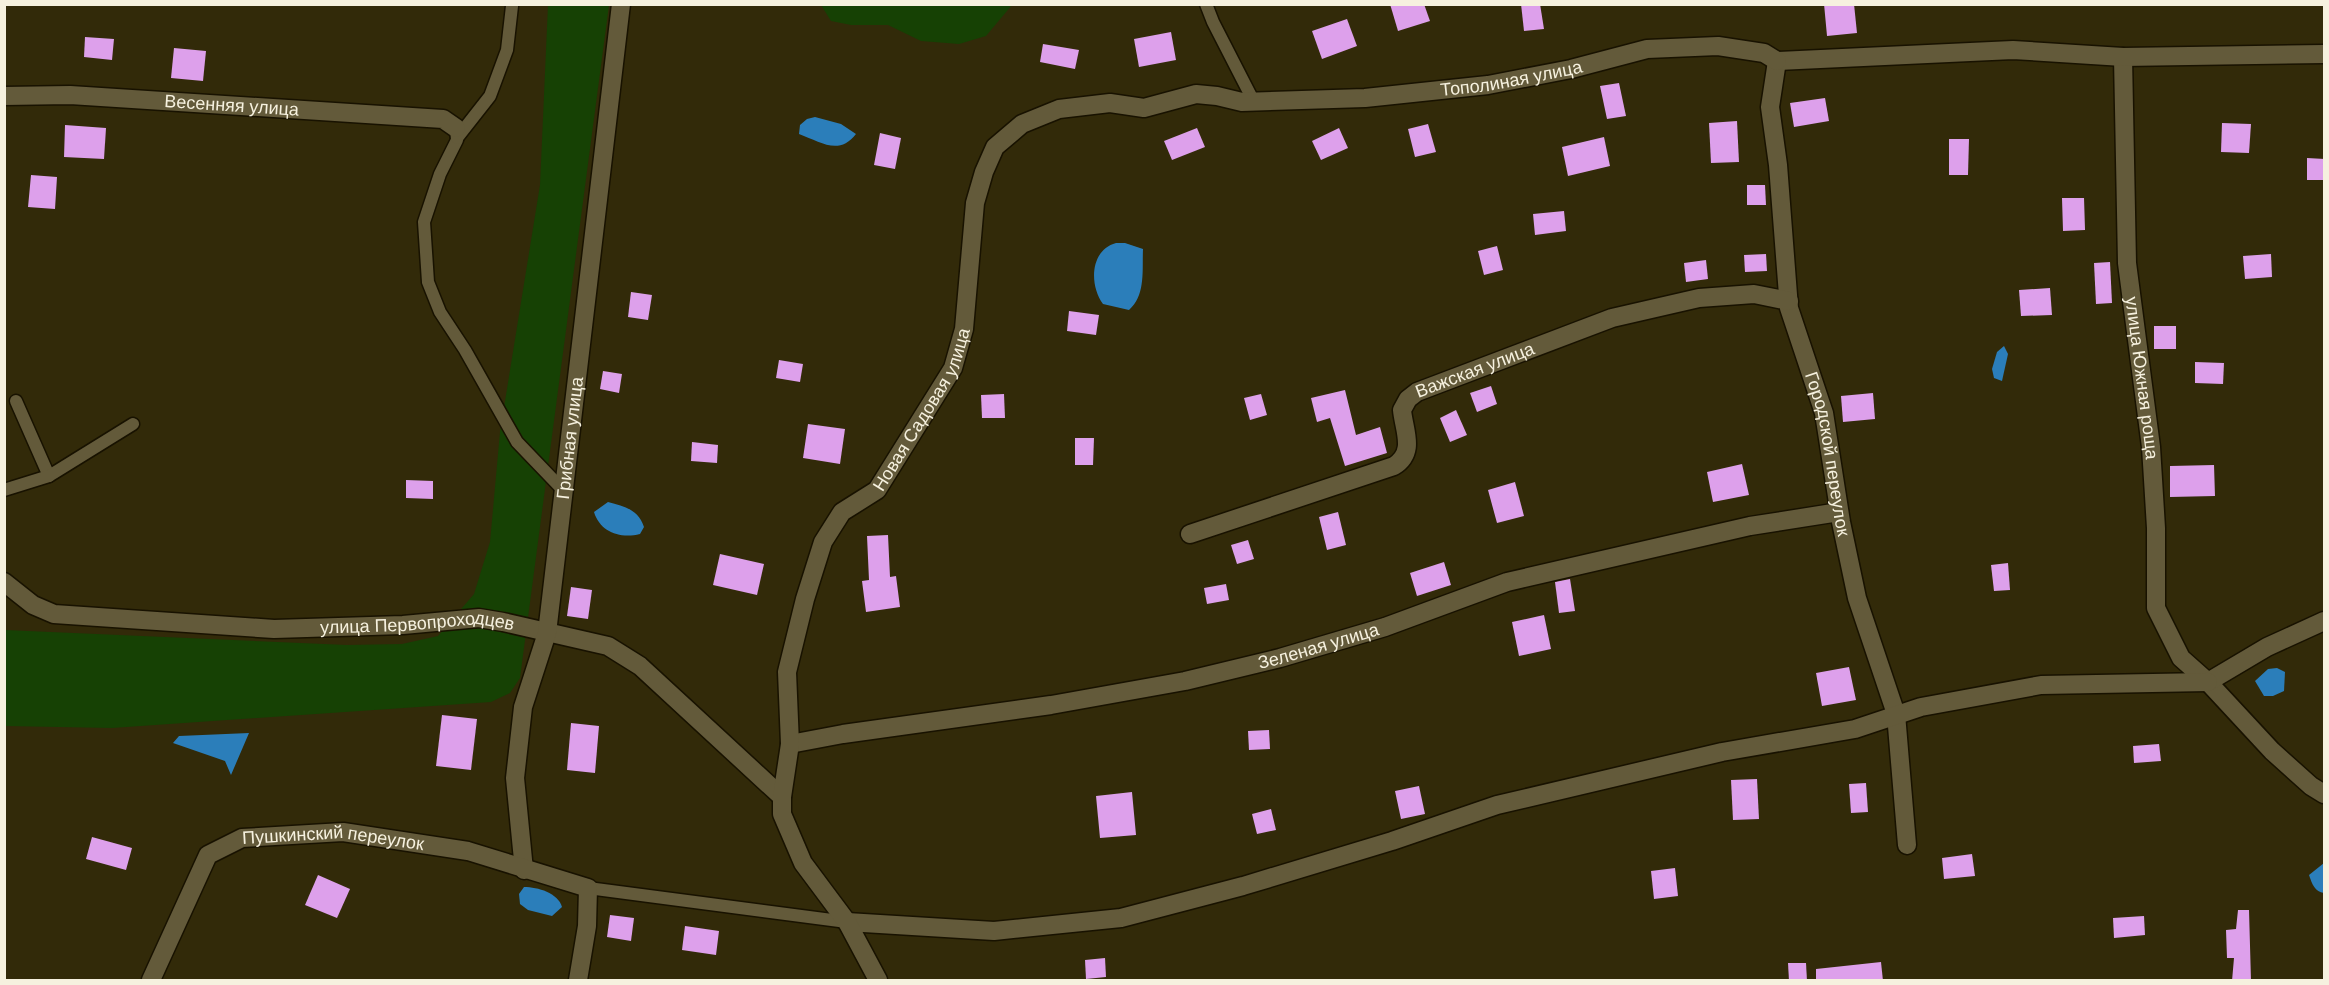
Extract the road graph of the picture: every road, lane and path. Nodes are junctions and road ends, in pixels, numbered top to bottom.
1 (621, 4) edge
2 (1206, 4) edge
3 (512, 6) dead end
4 (2325, 54) edge
5 (2123, 57) junction
6 (1776, 61) junction
7 (4, 96) edge
8 (1248, 102) junction
9 (456, 134) junction
10 (1789, 301) junction
11 (16, 401) dead end
12 (133, 424) dead end
13 (49, 476) junction
14 (4, 490) edge
15 (564, 491) junction
16 (1839, 512) junction
17 (1190, 534) dead end
18 (4, 582) edge
19 (2325, 621) edge
20 (547, 633) junction
21 (2208, 682) junction
22 (1896, 714) junction
23 (790, 744) junction
24 (2325, 794) edge
25 (782, 797) junction
26 (1907, 845) dead end
27 (524, 870) junction
28 (588, 888) junction
29 (847, 922) junction
30 (151, 981) edge
31 (578, 981) edge
32 (878, 981) edge

1 - 15 street, Грибная улица
2 - 8 lane
3 - 9 lane
4 - 5 street
5 - 6 street
5 - 21 street, улица Южная роща
6 - 8 street, Тополиная улица
6 - 10 street, Городской переулок
7 - 9 street, Весенняя улица
8 - 23 street, Новая Садовая улица
9 - 15 lane
10 - 16 street, Городской переулок
10 - 17 street, Важская улица
11 - 13 lane
12 - 13 lane
13 - 14 lane
15 - 20 street, Грибная улица
16 - 22 street, Городской переулок
16 - 23 street, Зеленая улица
18 - 20 street, улица Первопроходцев
19 - 21 street
20 - 25 street, улица Первопроходцев
20 - 27 street, Грибная улица
21 - 22 street
21 - 24 street, улица Южная роща
22 - 26 street, Городской переулок
22 - 29 street
23 - 25 street, Новая Садовая улица
25 - 29 street, Новая Садовая улица
27 - 28 street, Пушкинский переулок
27 - 30 street, Пушкинский переулок
28 - 29 lane
28 - 31 street
29 - 32 street, Новая Садовая улица

